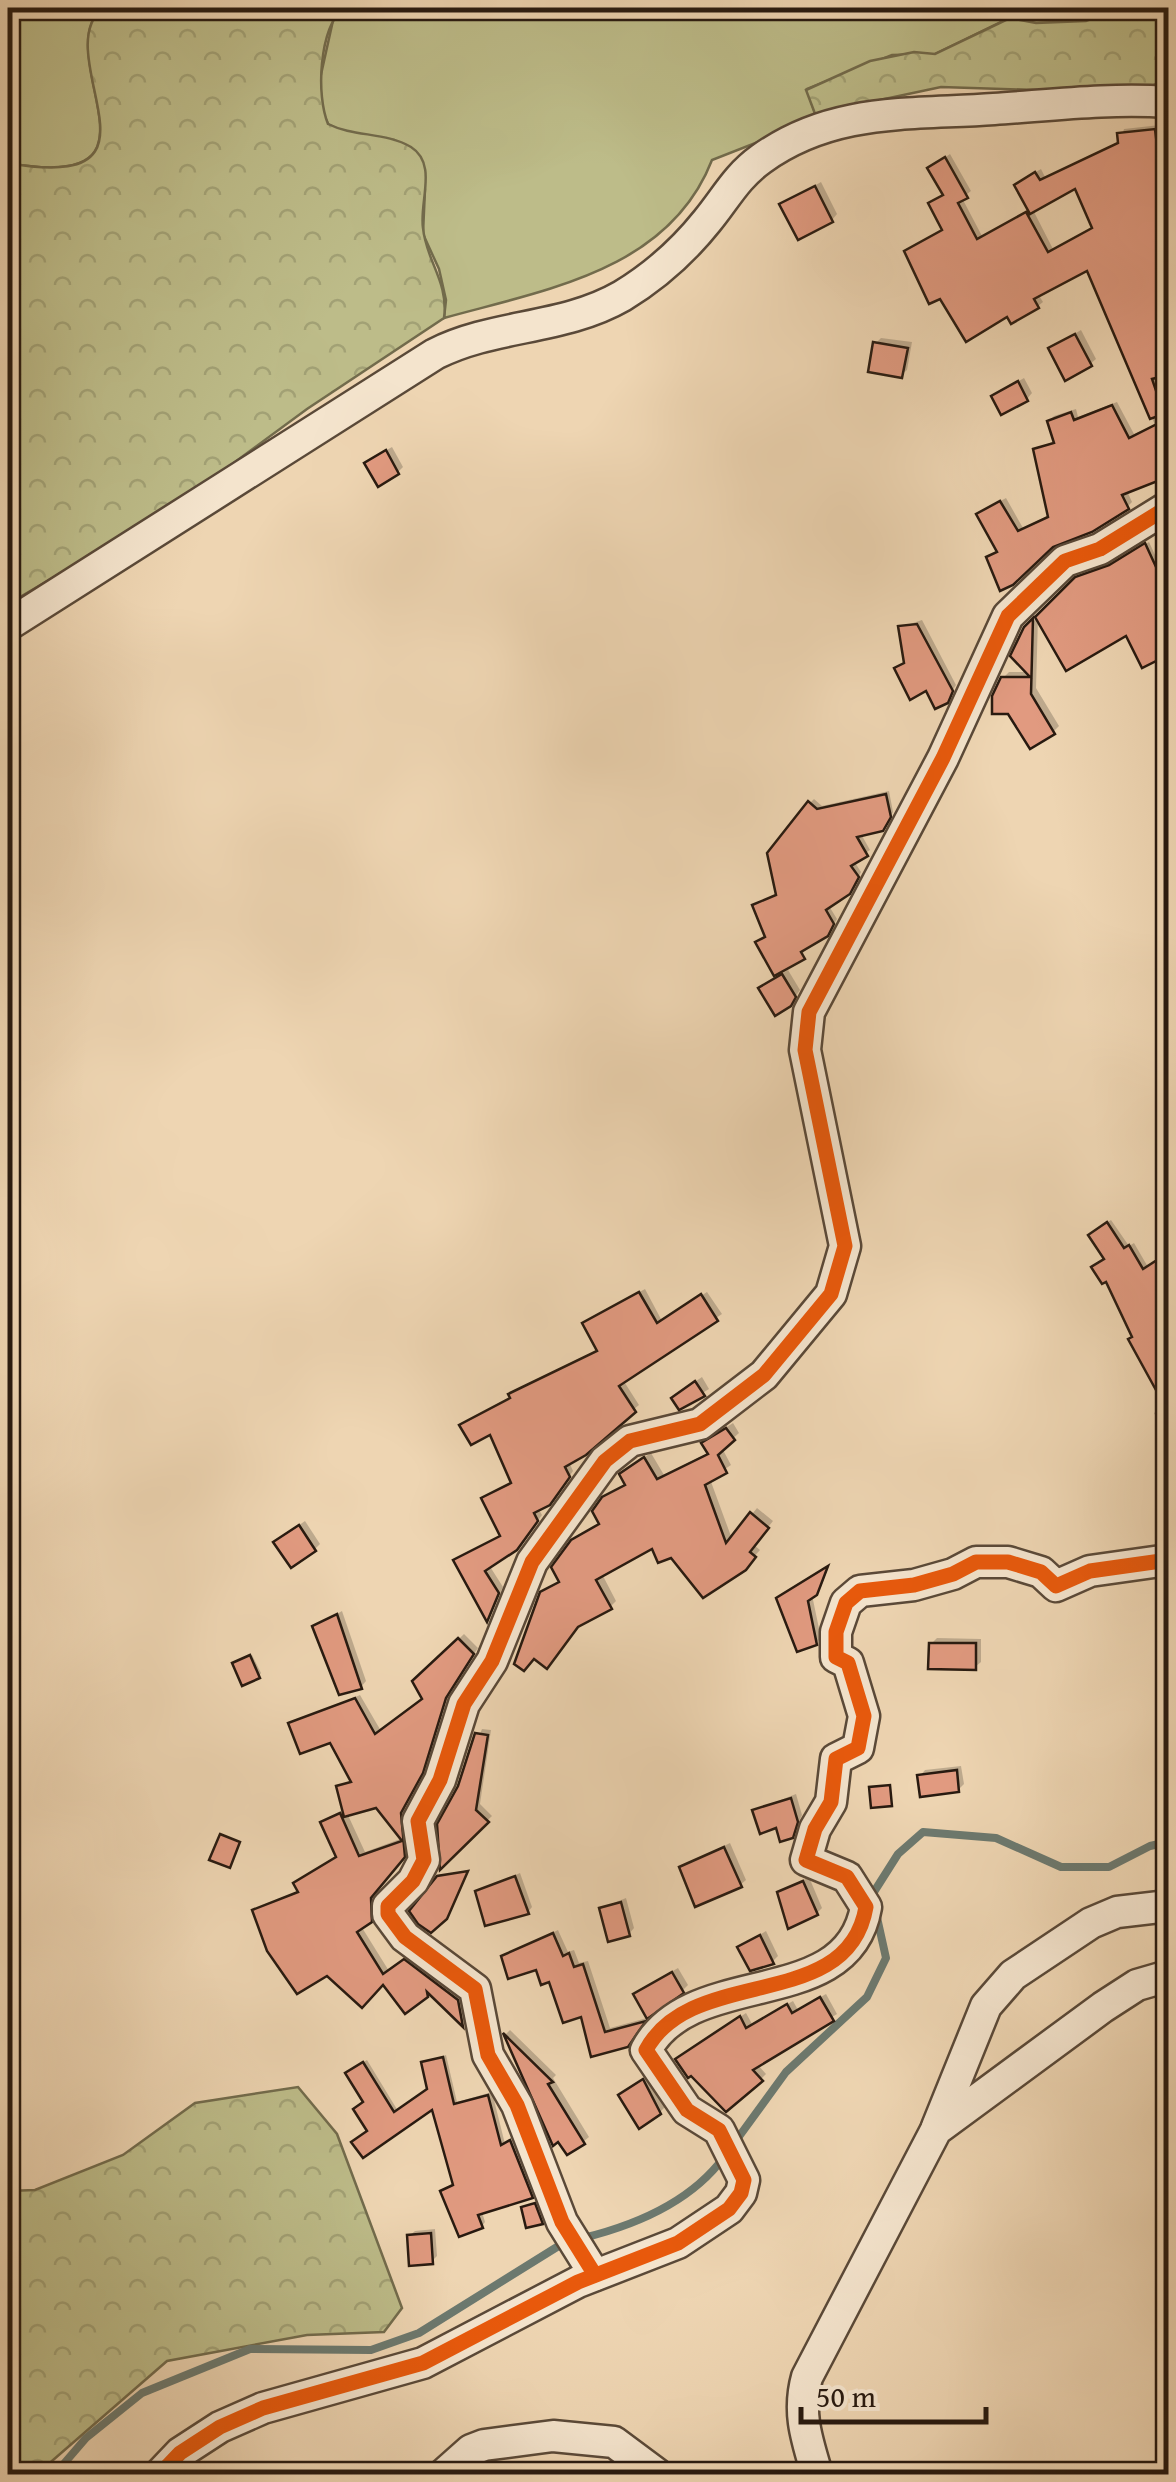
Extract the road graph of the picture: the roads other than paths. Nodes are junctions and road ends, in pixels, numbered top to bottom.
1 (1168, 102) edge
2 (1168, 507) edge
3 (8, 625) edge
4 (1168, 1560) edge
5 (1168, 1906) edge
6 (1168, 1976) edge
7 (936, 2130) junction
8 (595, 2275) junction
9 (160, 2474) edge
10 (444, 2474) edge
11 (656, 2474) edge
12 (817, 2474) edge

1 - 3 street
2 - 8 street
4 - 8 street
5 - 7 street
6 - 7 street
7 - 12 street
8 - 9 street
10 - 11 street

